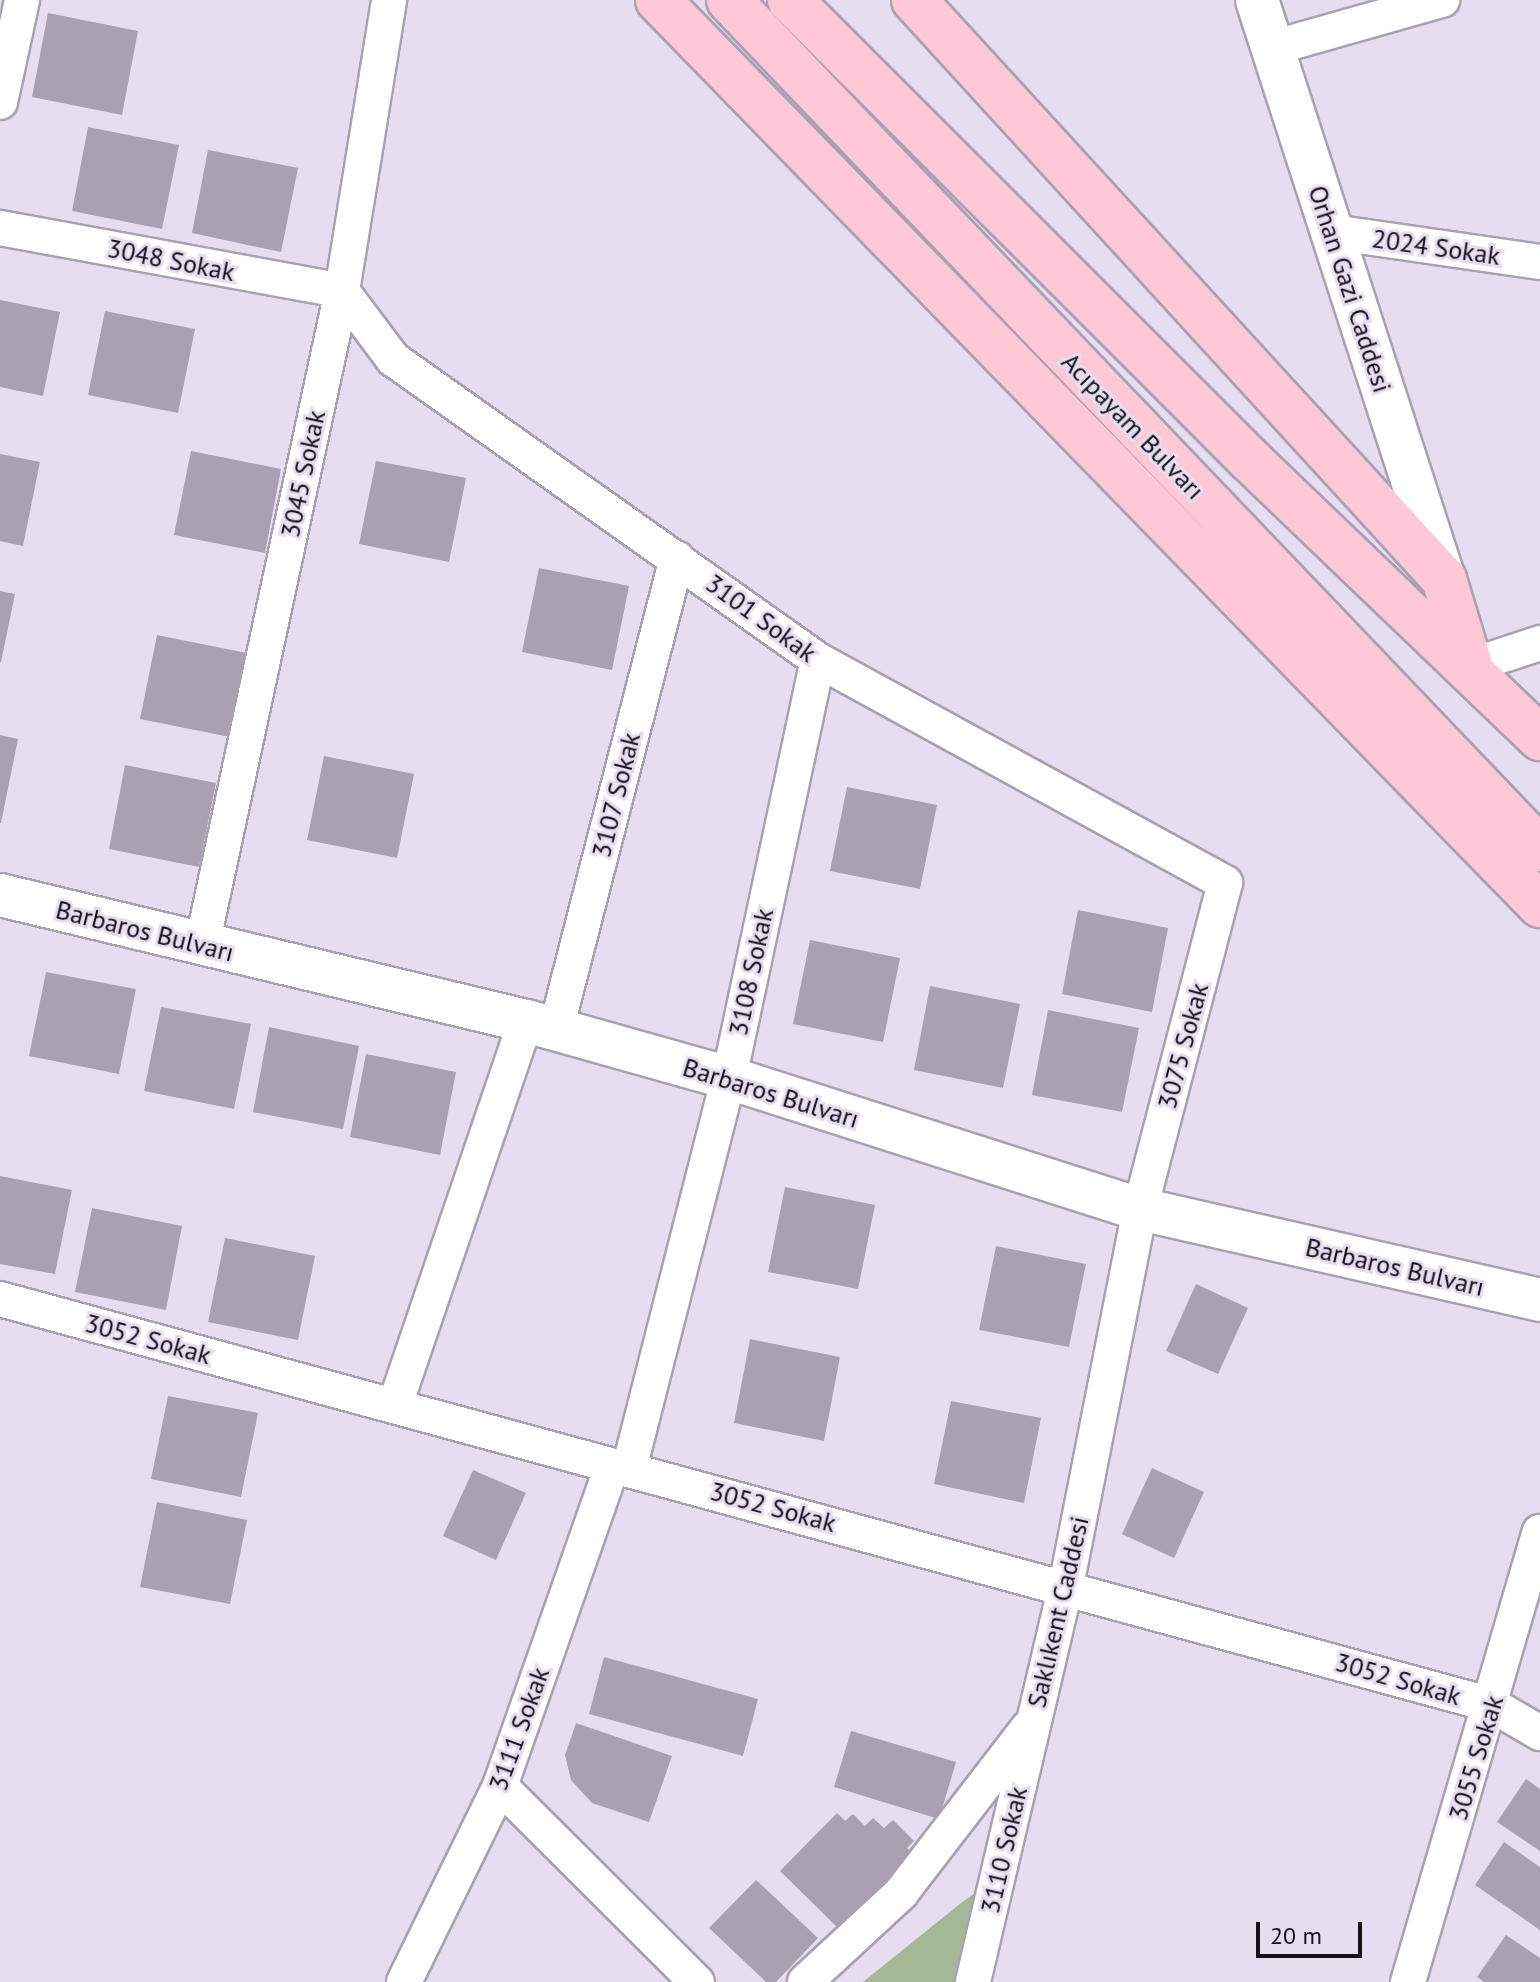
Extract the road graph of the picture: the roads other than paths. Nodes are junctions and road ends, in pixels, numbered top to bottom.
1 (22, 0) edge
2 (389, 0) edge
3 (658, 0) edge
4 (729, 0) edge
5 (790, 0) edge
6 (914, 0) edge
7 (1257, 0) edge
8 (1442, 0) edge
9 (1272, 48) junction
10 (0, 102) edge
11 (0, 228) edge
12 (1332, 232) junction
13 (1540, 262) edge
14 (342, 291) junction
15 (677, 558) junction
16 (1444, 579) junction
17 (1540, 643) edge
18 (818, 660) junction
19 (1470, 666) junction
20 (1540, 727) edge
21 (1540, 738) edge
22 (1540, 849) edge
23 (1225, 883) joint
24 (0, 895) edge
25 (1540, 905) edge
26 (202, 945) junction
27 (541, 1027) junction
28 (729, 1078) junction
29 (1140, 1209) junction
30 (0, 1299) edge
31 (1540, 1300) edge
32 (395, 1405) junction
33 (620, 1468) junction
34 (1540, 1532) edge
35 (1066, 1585) junction
36 (1492, 1705) junction
37 (1035, 1718) junction
38 (1540, 1733) edge
39 (500, 1786) junction
40 (404, 1982) edge
41 (697, 1982) edge
42 (805, 1982) edge
43 (973, 1982) edge
44 (1408, 1982) edge

1 - 10 street
2 - 14 street, 3045 Sokak
3 - 25 main road
4 - 22 main road, Acıpayam Bulvarı
5 - 19 main road
6 - 16 main road
7 - 9 street, Orhan Gazi Caddesi
8 - 9 street
9 - 12 street, Orhan Gazi Caddesi
11 - 14 street, 3048 Sokak
12 - 13 street, 2024 Sokak
12 - 16 street, Orhan Gazi Caddesi
14 - 15 street, 3101 Sokak
14 - 26 street, 3045 Sokak
15 - 18 street, 3101 Sokak
15 - 27 street, 3107 Sokak
16 - 19 main road
17 - 19 street
18 - 23 street, 3101 Sokak
18 - 28 street, 3108 Sokak
19 - 20 main road
19 - 21 main road
23 - 29 street, 3075 Sokak
24 - 26 street, Barbaros Bulvarı
26 - 27 street, Barbaros Bulvarı
27 - 28 street, Barbaros Bulvarı
27 - 32 street, 3107 Sokak
28 - 29 street, Barbaros Bulvarı
28 - 33 street, 3108 Sokak
29 - 31 street, Barbaros Bulvarı
29 - 35 street, Saklıkent Caddesi
30 - 32 street, 3052 Sokak
32 - 33 street, 3052 Sokak
33 - 35 street, 3052 Sokak
33 - 39 street, 3111 Sokak
34 - 36 street, 3055 Sokak
35 - 36 street, 3052 Sokak
35 - 37 street, Saklıkent Caddesi
36 - 38 street, 3052 Sokak
36 - 44 street, 3055 Sokak
37 - 42 street, Saklıkent Caddesi
37 - 43 street, 3110 Sokak
39 - 40 street, 3111 Sokak
39 - 41 street

